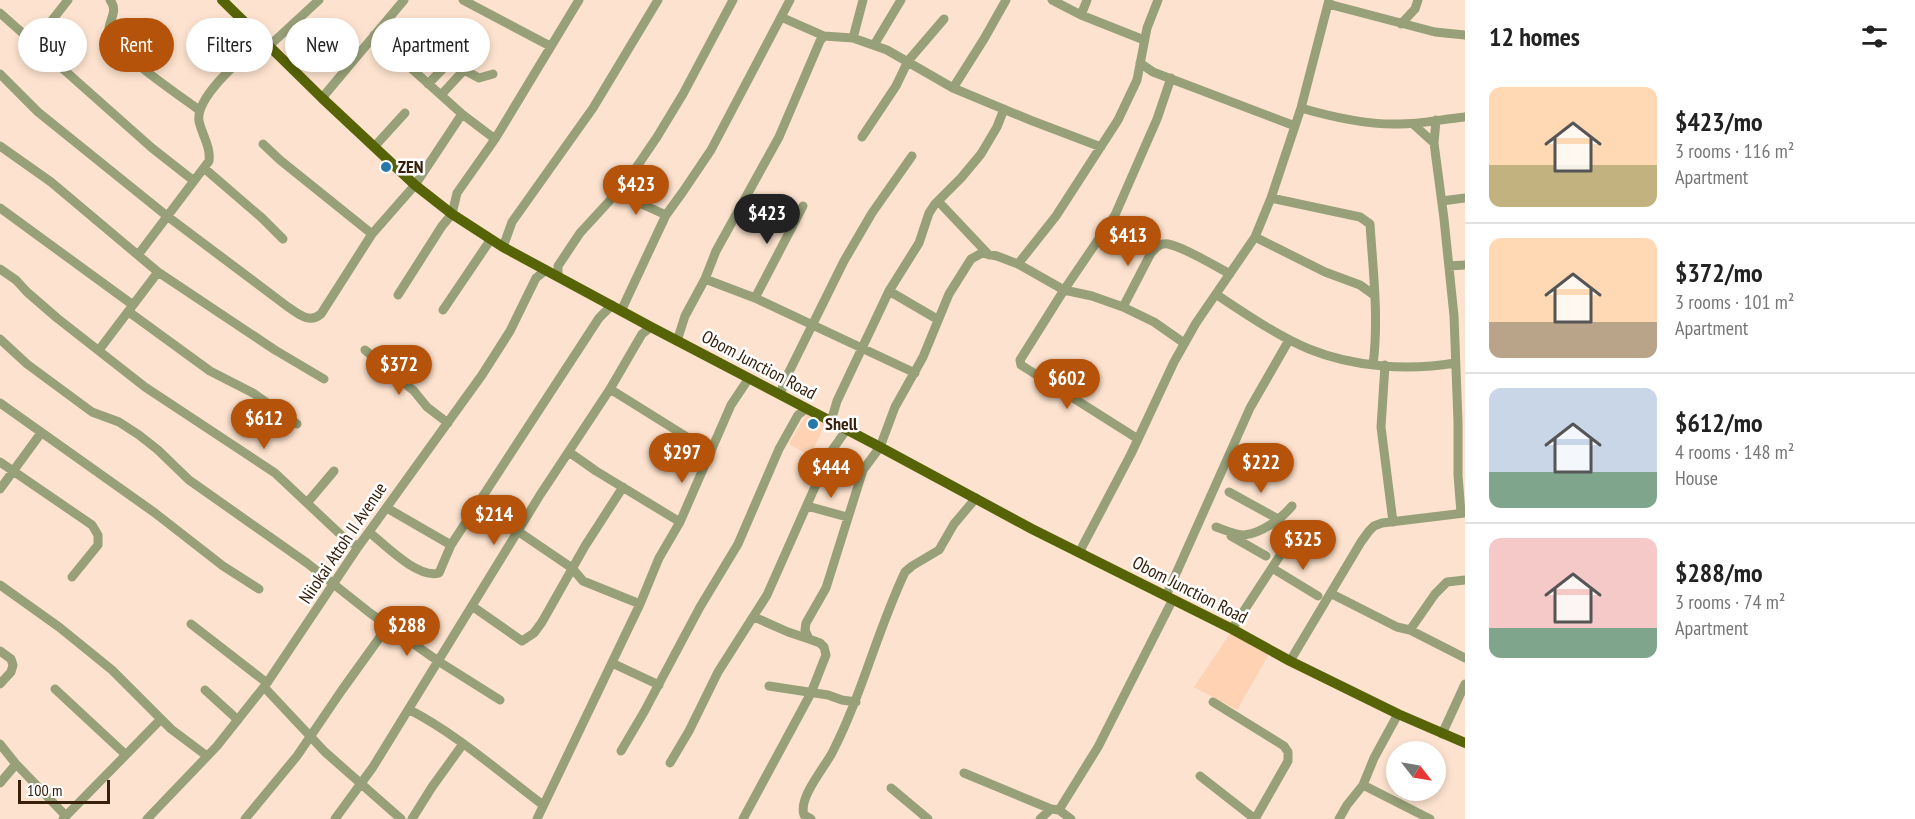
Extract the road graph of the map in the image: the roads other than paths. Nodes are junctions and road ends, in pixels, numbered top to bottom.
1 (68, 0) edge
2 (110, 0) edge
3 (222, 0) edge
4 (319, 0) edge
5 (404, 0) edge
6 (463, 0) edge
7 (579, 0) edge
8 (658, 0) edge
9 (733, 0) edge
10 (790, 0) edge
11 (863, 0) edge
12 (901, 0) edge
13 (1006, 0) edge
14 (1052, 0) edge
15 (1087, 0) edge
16 (1158, 0) edge
17 (1328, 2) edge
18 (1416, 4) edge
19 (0, 13) edge
20 (1081, 15) junction
21 (781, 17) junction
22 (54, 18) edge
23 (240, 18) edge
24 (389, 18) edge
25 (944, 19) dead end
26 (1401, 24) junction
27 (1420, 28) junction
28 (18, 29) edge
29 (1465, 34) edge
30 (824, 36) junction
31 (273, 37) edge
32 (853, 38) junction
33 (371, 39) edge
34 (1144, 40) junction
35 (874, 45) junction
36 (550, 46) junction
37 (273, 50) edge
38 (908, 61) junction
39 (1140, 63) junction
40 (67, 72) edge
41 (227, 72) edge
42 (415, 72) edge
43 (440, 72) edge
44 (462, 72) edge
45 (468, 72) edge
46 (1153, 72) junction
47 (493, 74) dead end
48 (0, 75) edge
49 (1171, 78) junction
50 (1137, 80) junction
51 (428, 84) junction
52 (953, 88) junction
53 (441, 94) junction
54 (322, 98) junction
55 (1301, 108) junction
56 (1004, 109) junction
57 (199, 111) junction
58 (405, 113) dead end
59 (462, 114) junction
60 (1465, 117) edge
61 (1436, 120) junction
62 (1413, 123) junction
63 (1295, 126) junction
64 (862, 137) dead end
65 (495, 138) junction
66 (1434, 143) junction
67 (263, 144) dead end
68 (0, 146) edge
69 (375, 147) junction
70 (1101, 147) junction
71 (912, 156) dead end
72 (204, 168) junction
73 (194, 181) junction
74 (415, 185) junction
75 (617, 193) junction
76 (1271, 198) junction
77 (1465, 198) edge
78 (938, 201) junction
79 (1442, 201) junction
80 (803, 206) dead end
81 (0, 208) edge
82 (452, 214) junction
83 (666, 215) junction
84 (167, 216) junction
85 (372, 234) junction
86 (1255, 237) junction
87 (283, 239) dead end
88 (491, 239) junction
89 (503, 247) junction
90 (138, 255) junction
91 (989, 255) junction
92 (1018, 264) junction
93 (1465, 265) edge
94 (1449, 266) junction
95 (0, 268) edge
96 (546, 270) junction
97 (158, 272) junction
98 (1230, 274) junction
99 (558, 276) junction
100 (705, 279) junction
101 (1373, 281) junction
102 (1360, 285) junction
103 (1064, 290) junction
104 (889, 291) junction
105 (398, 295) dead end
106 (1217, 295) junction
107 (1374, 295) junction
108 (755, 298) junction
109 (1123, 307) junction
110 (131, 308) junction
111 (617, 308) junction
112 (443, 310) dead end
113 (938, 319) junction
114 (813, 325) junction
115 (651, 327) junction
116 (0, 339) edge
117 (1289, 340) junction
118 (677, 341) junction
119 (1184, 343) junction
120 (863, 348) junction
121 (99, 350) junction
122 (365, 350) dead end
123 (1455, 363) junction
124 (1373, 365) junction
125 (1385, 365) junction
126 (915, 373) junction
127 (749, 378) junction
128 (324, 379) dead end
129 (610, 389) junction
130 (781, 395) junction
131 (0, 404) edge
132 (806, 410) junction
133 (831, 421) junction
134 (448, 423) junction
135 (1462, 423) edge
136 (297, 424) dead end
137 (847, 429) junction
138 (41, 433) junction
139 (1138, 440) junction
140 (880, 447) junction
141 (569, 452) junction
142 (711, 452) junction
143 (0, 462) edge
144 (13, 470) junction
145 (334, 471) dead end
146 (623, 487) junction
147 (0, 489) edge
148 (1229, 492) dead end
149 (976, 498) junction
150 (308, 503) junction
151 (807, 506) junction
152 (1292, 506) dead end
153 (387, 508) junction
154 (1463, 513) edge
155 (847, 517) junction
156 (1201, 519) junction
157 (1280, 520) junction
158 (680, 522) junction
159 (1393, 522) junction
160 (1216, 527) junction
161 (1298, 528) dead end
162 (369, 532) junction
163 (519, 532) junction
164 (451, 545) junction
165 (358, 548) junction
166 (1083, 555) junction
167 (1266, 556) dead end
168 (572, 568) junction
169 (1272, 568) junction
170 (72, 577) dead end
171 (1465, 580) edge
172 (0, 585) edge
173 (334, 586) junction
174 (259, 589) dead end
175 (1332, 594) junction
176 (1318, 596) dead end
177 (1169, 598) junction
178 (640, 604) junction
179 (472, 606) junction
180 (754, 617) junction
181 (191, 624) dead end
182 (388, 626) junction
183 (1232, 629) junction
184 (1410, 630) junction
185 (808, 639) junction
186 (0, 651) edge
187 (1465, 658) edge
188 (438, 661) junction
189 (1290, 661) junction
190 (612, 663) junction
191 (0, 684) edge
192 (1465, 684) edge
193 (266, 685) junction
194 (658, 686) junction
195 (769, 686) dead end
196 (55, 689) dead end
197 (205, 690) dead end
198 (811, 693) junction
199 (500, 700) dead end
200 (856, 702) junction
201 (1213, 702) dead end
202 (410, 710) junction
203 (1398, 714) junction
204 (161, 719) junction
205 (238, 720) junction
206 (1442, 734) junction
207 (311, 737) junction
208 (1465, 743) edge
209 (0, 744) edge
210 (463, 744) junction
211 (621, 751) dead end
212 (125, 754) junction
213 (207, 756) junction
214 (670, 763) dead end
215 (16, 764) junction
216 (964, 773) dead end
217 (1200, 776) dead end
218 (0, 783) edge
219 (361, 785) junction
220 (1363, 785) junction
221 (891, 788) dead end
222 (543, 806) junction
223 (1055, 809) junction
224 (64, 818) edge
225 (147, 819) edge
226 (245, 819) edge
227 (335, 819) edge
228 (401, 819) edge
229 (412, 819) edge
230 (537, 819) edge
231 (743, 819) edge
232 (811, 819) edge
233 (928, 819) edge
234 (1040, 819) edge
235 (1071, 819) edge
236 (1255, 819) edge
237 (1339, 819) edge
238 (1430, 819) edge

1 - 22 street
2 - 57 street
3 - 23 main road, Obom Junction Road
4 - 31 street
5 - 24 street
6 - 36 street
7 - 36 street
8 - 89 street
9 - 75 street
10 - 21 street
11 - 32 street
12 - 35 street
13 - 52 street
14 - 20 street
15 - 20 street
16 - 34 street
17 - 26 street
17 - 55 street
18 - 26 street
18 - 27 street
19 - 28 street
20 - 34 street
21 - 30 street
21 - 83 street
25 - 38 street
26 - 27 street
27 - 29 street
30 - 32 street
30 - 100 street
32 - 35 street
33 - 54 street
34 - 39 street
35 - 38 street
36 - 65 street
37 - 54 main road, Obom Junction Road
38 - 52 street
38 - 64 street
39 - 46 street
39 - 50 street
40 - 73 street
41 - 57 street
42 - 51 street
43 - 51 street
44 - 53 street
45 - 47 street
46 - 49 street
46 - 50 street
48 - 84 street
49 - 63 street
49 - 103 street
50 - 70 street
51 - 53 street
52 - 56 street
53 - 59 street
54 - 69 main road, Obom Junction Road
55 - 62 street
55 - 63 street
56 - 70 street
56 - 78 street
57 - 72 street
58 - 69 street
59 - 65 street
59 - 74 street
60 - 61 street
61 - 62 street
61 - 66 street
62 - 66 street
63 - 76 street
65 - 82 street
66 - 79 street
67 - 85 street
68 - 90 street
69 - 74 main road, Obom Junction Road
70 - 92 street
71 - 114 street
72 - 73 street
72 - 87 street
73 - 84 street
74 - 82 main road, Obom Junction Road
74 - 85 street
75 - 83 street
75 - 99 street
76 - 86 street
76 - 101 street
77 - 79 street
78 - 91 street
78 - 104 street
79 - 94 street
80 - 108 street
81 - 110 street
82 - 88 main road, Obom Junction Road
82 - 105 street
83 - 111 street
84 - 85 street
84 - 90 street
86 - 98 street
86 - 102 street
88 - 89 main road, Obom Junction Road
88 - 112 street
89 - 96 main road, Obom Junction Road
90 - 97 street
91 - 92 street
91 - 113 street
92 - 103 street
93 - 94 street
94 - 123 street
95 - 121 street
96 - 99 main road, Obom Junction Road
96 - 134 street, Niiokai Attoh II Avenue
97 - 110 street
97 - 128 street
98 - 106 street
98 - 109 street
99 - 111 main road, Obom Junction Road
100 - 108 street
100 - 118 street
101 - 102 street
101 - 107 street
102 - 107 street
103 - 109 street
103 - 139 street
104 - 113 street
104 - 120 street
106 - 117 street
106 - 119 street
107 - 124 street
108 - 114 street
109 - 119 street
110 - 121 street
110 - 136 street
111 - 115 main road, Obom Junction Road
111 - 164 street
113 - 126 street
114 - 120 street
114 - 130 street
115 - 118 main road, Obom Junction Road
115 - 129 street
116 - 173 street
117 - 124 street
117 - 156 street
118 - 127 main road, Obom Junction Road
119 - 139 street
120 - 126 street
120 - 133 street
121 - 150 street
122 - 134 street
123 - 125 street
123 - 135 street
124 - 125 street
125 - 159 street
126 - 140 street
127 - 130 main road, Obom Junction Road
127 - 142 street
129 - 141 street
129 - 142 street
130 - 132 main road, Obom Junction Road
131 - 138 street
132 - 133 main road, Obom Junction Road
132 - 194 street
133 - 137 main road, Obom Junction Road
134 - 153 street, Niiokai Attoh II Avenue
135 - 154 street
137 - 140 main road, Obom Junction Road
137 - 151 street
138 - 144 street
138 - 174 street
139 - 166 street
140 - 149 main road, Obom Junction Road
140 - 155 street
141 - 146 street
141 - 163 street
142 - 158 street
143 - 144 street
144 - 147 street
144 - 170 street
145 - 150 street
146 - 158 street
146 - 168 street
148 - 157 street
149 - 166 main road, Obom Junction Road
149 - 200 street
150 - 165 street
151 - 155 street
151 - 180 street
152 - 157 street
153 - 162 street, Niiokai Attoh II Avenue
153 - 164 street
154 - 159 street
155 - 185 street
156 - 160 street
156 - 177 street
157 - 160 street
158 - 178 street
159 - 175 street
160 - 167 street
161 - 169 street
162 - 164 street
162 - 165 street, Niiokai Attoh II Avenue
163 - 168 street
163 - 179 street
165 - 173 street, Niiokai Attoh II Avenue
166 - 177 main road, Obom Junction Road
168 - 178 street
168 - 179 street
169 - 176 street
169 - 183 street
171 - 184 street
172 - 204 street
173 - 182 street
173 - 193 street, Niiokai Attoh II Avenue
175 - 184 street
175 - 189 street
177 - 183 main road, Obom Junction Road
177 - 223 street
178 - 190 street
179 - 188 street
180 - 185 street
180 - 214 street
181 - 193 street
182 - 188 street
182 - 207 street
183 - 189 main road, Obom Junction Road
184 - 187 street
185 - 198 street
186 - 191 street
188 - 199 street
188 - 202 street
189 - 203 main road, Obom Junction Road
190 - 194 street
190 - 222 street
192 - 206 street
193 - 205 street, Niiokai Attoh II Avenue
193 - 207 street
194 - 211 street
195 - 198 street
196 - 212 street
197 - 205 street
198 - 200 street
198 - 231 street
200 - 232 street
201 - 236 street
202 - 210 street
202 - 219 street
203 - 206 main road, Obom Junction Road
203 - 220 street
204 - 212 street
204 - 213 street
205 - 213 street, Niiokai Attoh II Avenue
206 - 208 main road, Obom Junction Road
207 - 219 street
207 - 226 street
209 - 215 street
210 - 222 street
210 - 229 street
212 - 224 street
213 - 225 street, Niiokai Attoh II Avenue
215 - 218 street
215 - 224 street
216 - 223 street
217 - 236 street
219 - 227 street
219 - 228 street
220 - 237 street
220 - 238 street
221 - 233 street
222 - 230 street
223 - 234 street
223 - 235 street

